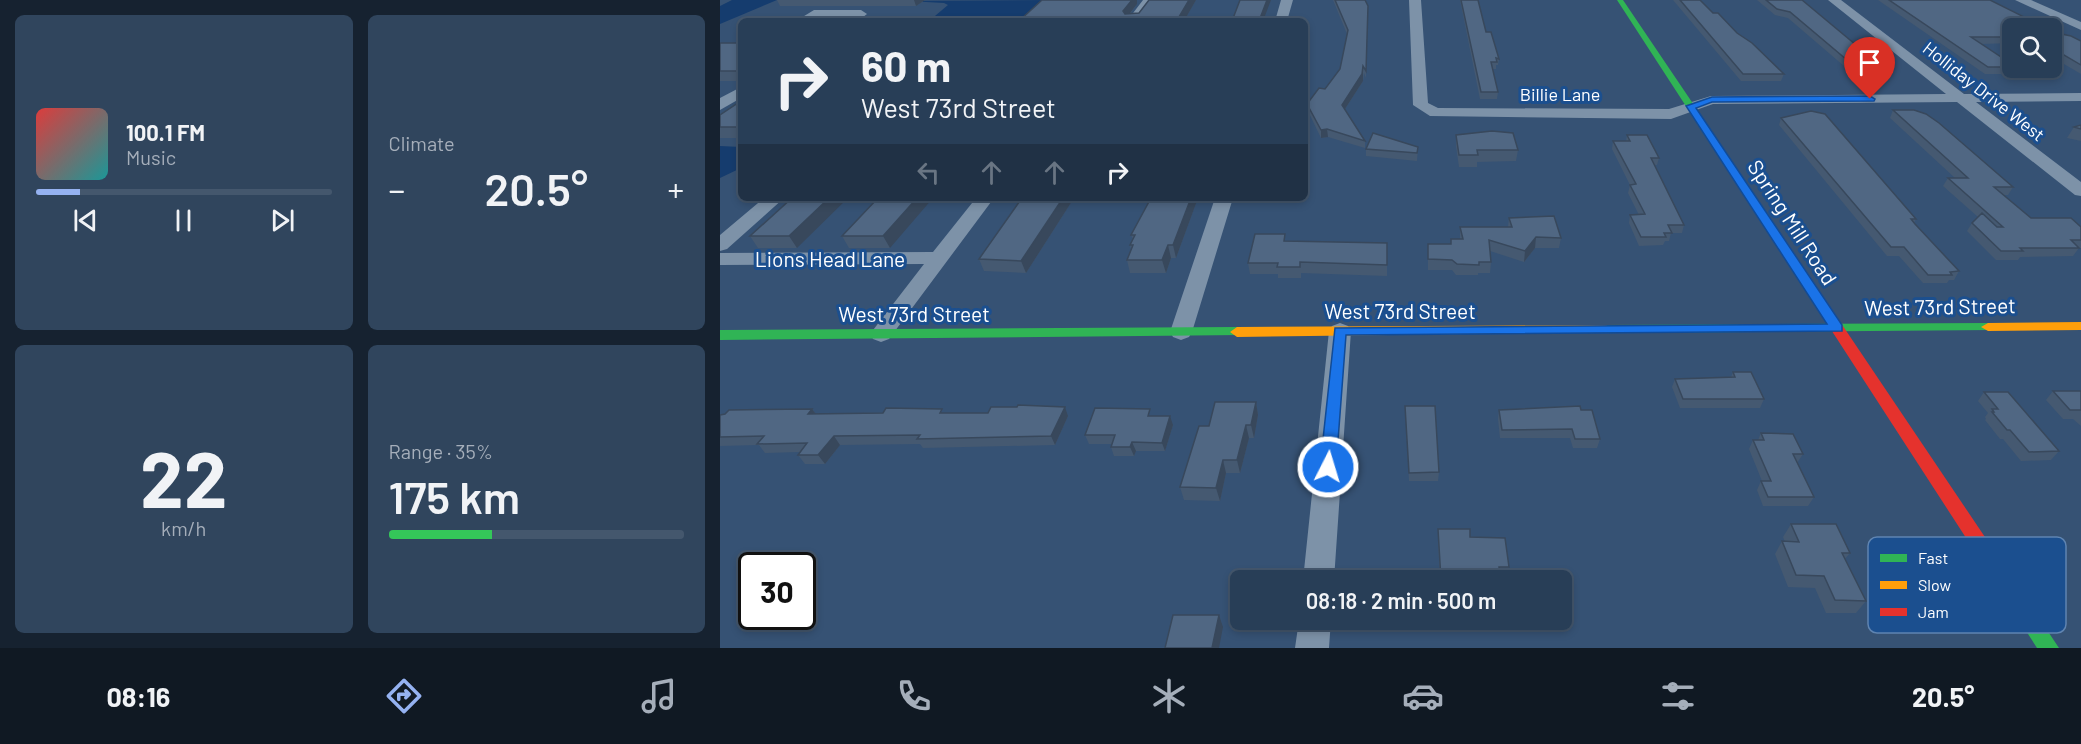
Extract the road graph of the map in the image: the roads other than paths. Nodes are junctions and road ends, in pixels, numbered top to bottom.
1 (848, 0) edge
2 (1149, 0) edge
3 (1287, 0) edge
4 (1415, 0) edge
5 (1620, 0) edge
6 (1834, 0) edge
7 (2021, 0) edge
8 (825, 14) junction
9 (807, 18) edge
10 (855, 18) edge
11 (1136, 18) edge
12 (1282, 18) edge
13 (2081, 26) edge
14 (738, 87) edge
15 (738, 88) edge
16 (720, 89) edge
17 (2081, 97) edge
18 (1961, 98) junction
19 (720, 105) edge
20 (1691, 106) junction
21 (720, 112) edge
22 (738, 112) edge
23 (2081, 191) edge
24 (771, 201) edge
25 (983, 201) edge
26 (1223, 201) edge
27 (720, 245) edge
28 (939, 258) junction
29 (720, 259) edge
30 (2081, 326) edge
31 (1837, 328) junction
32 (1340, 331) junction
33 (1181, 332) junction
34 (881, 334) junction
35 (720, 335) edge
36 (1975, 537) edge
37 (1319, 570) edge
38 (1314, 630) edge
39 (2039, 633) edge
40 (1312, 648) edge
41 (2049, 648) edge

1 - 8 street
2 - 11 street
3 - 12 street
4 - 20 street, Billie Lane
5 - 20 main road, Spring Mill Road
6 - 18 street, Holliday Drive West
7 - 13 street
8 - 9 street
8 - 10 street
14 - 16 street
15 - 19 street
17 - 18 street, Billie Lane
18 - 20 street, Billie Lane
18 - 23 street, Holliday Drive West
20 - 31 main road, Spring Mill Road
21 - 22 street
24 - 27 street, Lions Head Lane
25 - 28 street
26 - 33 street
28 - 29 street, Lions Head Lane
28 - 34 street
30 - 31 main road, West 73rd Street
31 - 32 main road, West 73rd Street
31 - 36 main road, Spring Mill Road
32 - 33 main road, West 73rd Street
32 - 37 street
33 - 34 main road, West 73rd Street
34 - 35 main road, West 73rd Street
38 - 40 street
39 - 41 main road, Spring Mill Road

